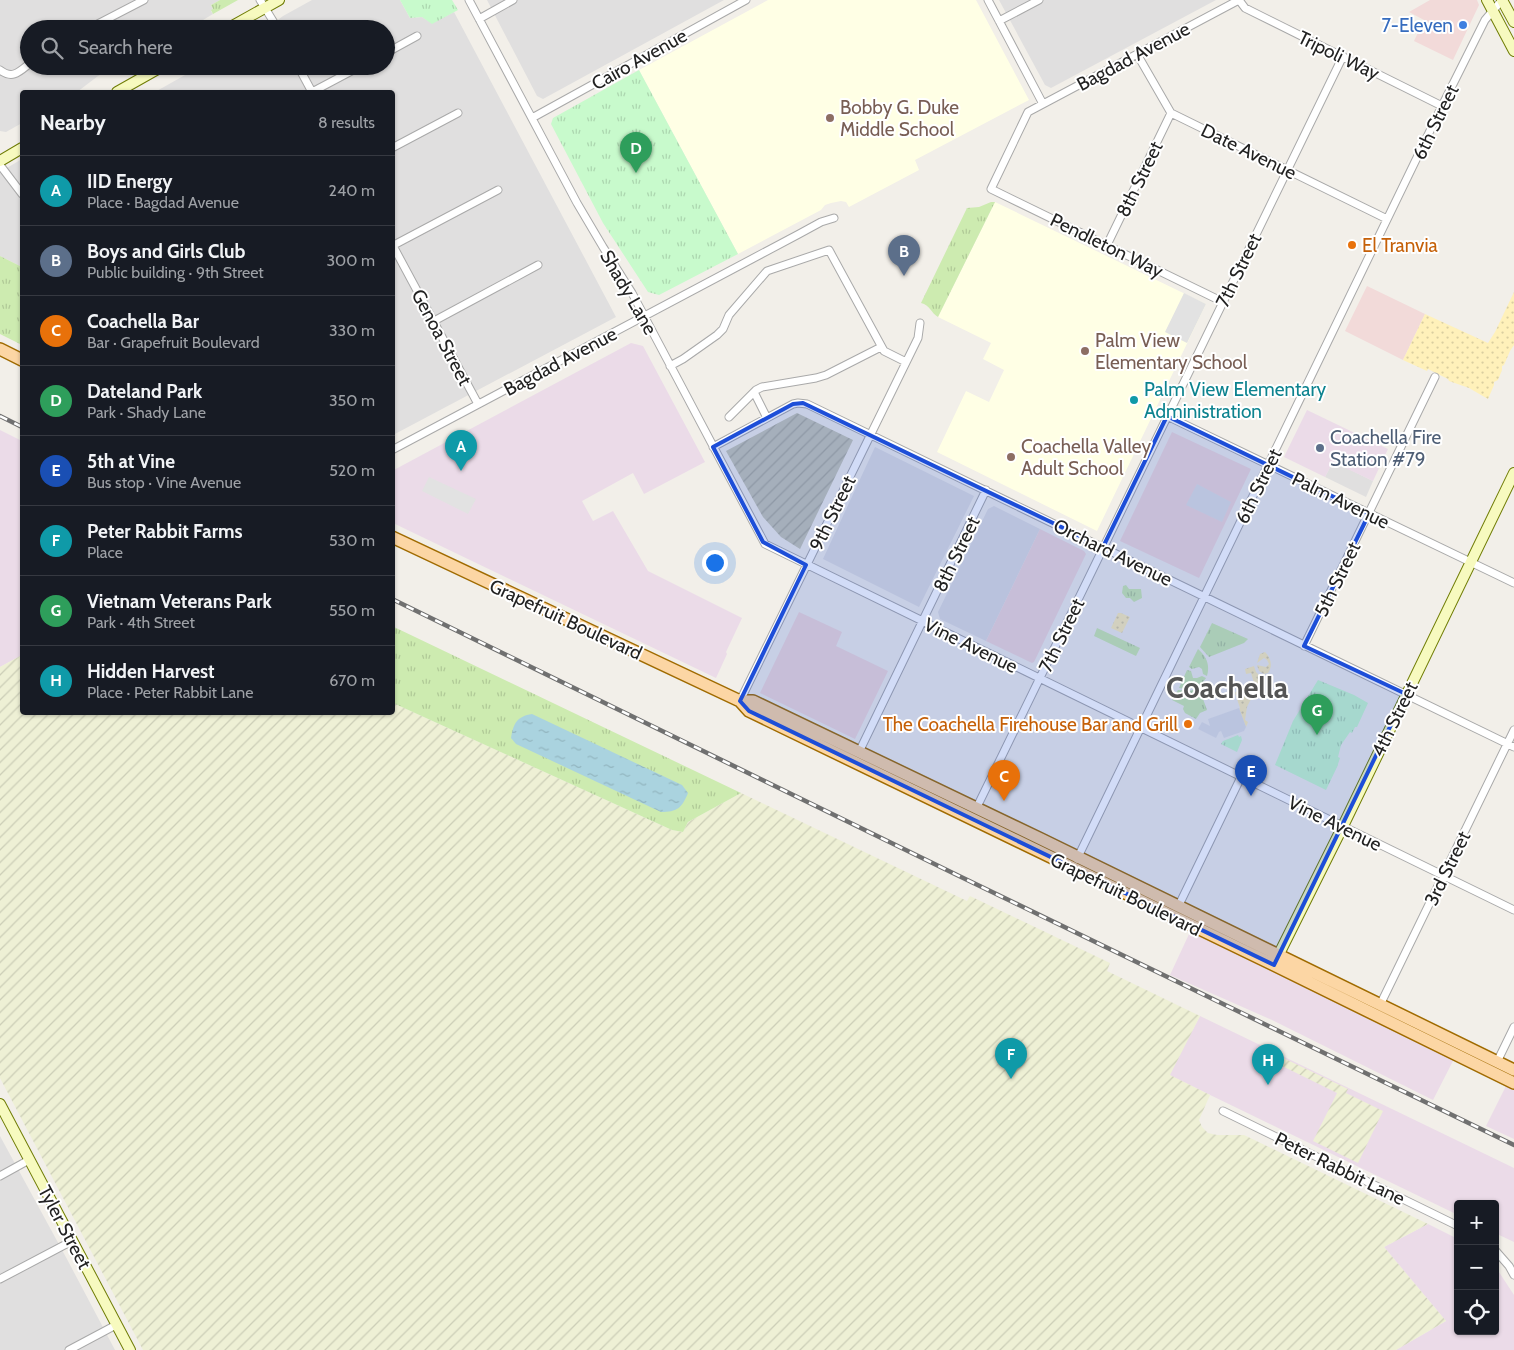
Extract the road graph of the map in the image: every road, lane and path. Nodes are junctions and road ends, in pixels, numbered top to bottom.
1 (144, 0) edge
2 (279, 0) edge
3 (469, 0) edge
4 (513, 0) edge
5 (746, 0) edge
6 (988, 0) edge
7 (1039, 0) edge
8 (1239, 0) edge
9 (1487, 0) edge
10 (1502, 0) edge
11 (262, 4) edge
12 (1493, 11) junction
13 (479, 19) junction
14 (105, 20) edge
15 (240, 20) edge
16 (272, 20) edge
17 (999, 21) junction
18 (1514, 22) edge
19 (417, 36) dead end
20 (395, 48) edge
21 (1514, 51) edge
22 (1138, 54) junction
23 (1343, 56) junction
24 (0, 70) edge
25 (20, 70) edge
26 (147, 75) edge
27 (303, 75) edge
28 (344, 75) edge
29 (121, 90) edge
30 (311, 90) edge
31 (316, 90) edge
32 (1043, 104) junction
33 (1442, 106) junction
34 (458, 113) dead end
35 (1171, 113) junction
36 (532, 118) junction
37 (395, 146) edge
38 (20, 149) edge
39 (0, 161) edge
40 (0, 165) edge
41 (1287, 170) junction
42 (991, 189) joint
43 (498, 190) dead end
44 (20, 191) edge
45 (834, 218) dead end
46 (1387, 219) junction
47 (395, 244) edge
48 (1107, 245) junction
49 (395, 249) edge
50 (538, 265) dead end
51 (1223, 302) junction
52 (645, 316) junction
53 (434, 321) junction
54 (920, 323) dead end
55 (881, 347) junction
56 (0, 349) edge
57 (20, 359) edge
58 (906, 362) junction
59 (670, 366) junction
60 (1436, 378) dead end
61 (754, 392) junction
62 (478, 404) junction
63 (1168, 416) junction
64 (729, 417) dead end
65 (767, 418) junction
66 (870, 434) junction
67 (712, 447) junction
68 (395, 448) edge
69 (1268, 465) junction
70 (1514, 473) edge
71 (986, 490) junction
72 (1369, 514) junction
73 (395, 537) edge
74 (1103, 547) junction
75 (1471, 562) junction
76 (806, 565) junction
77 (1514, 583) edge
78 (1204, 597) junction
79 (923, 622) junction
80 (1304, 646) junction
81 (1040, 679) junction
82 (1406, 694) junction
83 (740, 702) junction
84 (1141, 728) junction
85 (1514, 730) edge
86 (1511, 745) edge
87 (859, 752) junction
88 (1241, 777) junction
89 (976, 809) junction
90 (1343, 826) junction
91 (1078, 857) junction
92 (1072, 868) junction
93 (1444, 876) junction
94 (1178, 907) junction
95 (1514, 910) edge
96 (1276, 960) junction
97 (1380, 1005) junction
98 (1514, 1027) edge
99 (1497, 1062) junction
100 (1514, 1070) edge
101 (1514, 1083) edge
102 (0, 1104) edge
103 (1223, 1111) dead end
104 (29, 1160) junction
105 (0, 1176) edge
106 (1454, 1224) edge
107 (72, 1240) junction
108 (1499, 1254) edge
109 (1514, 1275) edge
110 (0, 1279) edge
111 (116, 1324) junction
112 (69, 1350) edge
113 (130, 1350) edge

1 - 14 street
2 - 11 street
3 - 13 street, Shady Lane
4 - 13 street
5 - 36 street, Cairo Avenue
6 - 17 street
7 - 17 street
8 - 22 street, Bagdad Avenue
8 - 23 street, Tripoli Way
9 - 12 street
10 - 12 street, 6th Street
10 - 18 street
11 - 15 street
11 - 16 street
12 - 21 street
12 - 33 street, 6th Street
13 - 36 street, Shady Lane
17 - 32 street
19 - 20 street
22 - 32 street, Bagdad Avenue
22 - 35 street
23 - 33 street, Tripoli Way
23 - 41 street, 7th Street
24 - 25 street
26 - 29 street
27 - 30 street
28 - 31 street
32 - 42 street, Bagdad Avenue
33 - 46 street, 6th Street
34 - 37 street
35 - 41 street, Date Avenue
35 - 48 street, 8th Street
36 - 52 street, Shady Lane
38 - 39 street
40 - 44 street
41 - 46 street, Date Avenue
41 - 51 street, 7th Street
42 - 48 street, Pendleton Way
43 - 47 street
45 - 52 street, Bagdad Avenue
46 - 69 street, 6th Street
48 - 51 street, Pendleton Way
49 - 53 street, Genoa Street
50 - 53 street
51 - 63 street, 7th Street
52 - 59 street, Shady Lane
52 - 62 street, Bagdad Avenue
53 - 62 street, Genoa Street
54 - 58 street, 9th Street
55 - 58 street
55 - 59 street
55 - 61 street
56 - 57 main road
58 - 66 street, 9th Street
59 - 67 street, Shady Lane
60 - 72 street, 5th Street
61 - 64 street
61 - 65 street
62 - 68 street, Bagdad Avenue
63 - 69 street, Palm Avenue
63 - 74 street, 7th Street
65 - 66 street, Orchard Avenue
65 - 67 street, Orchard Avenue
66 - 71 street, Orchard Avenue
66 - 76 street, 9th Street
67 - 76 street, Shady Lane
69 - 72 street, Palm Avenue
69 - 78 street, 6th Street
70 - 75 street, 4th Street
71 - 74 street, Orchard Avenue
71 - 79 street, 8th Street
72 - 75 street, Palm Avenue
72 - 80 street, 5th Street
73 - 83 main road, Grapefruit Boulevard
74 - 78 street, Orchard Avenue
74 - 81 street, 7th Street
75 - 77 street, Palm Avenue
75 - 82 street, 4th Street
76 - 79 street, Vine Avenue
76 - 83 street, 9th Street
78 - 80 street, Orchard Avenue
78 - 84 street, 6th Street
79 - 81 street, Vine Avenue
79 - 87 street, 8th Street
80 - 82 street, Orchard Avenue
81 - 84 street, Vine Avenue
81 - 89 street, 7th Street
82 - 86 street, Orchard Avenue
82 - 90 street, 4th Street
83 - 87 main road, Grapefruit Boulevard
83 - 92 main road, Grapefruit Boulevard
84 - 88 street, Vine Avenue
84 - 91 street, 6th Street
85 - 86 street, 3rd Street
86 - 93 street, 3rd Street
87 - 89 main road, Grapefruit Boulevard
88 - 90 street, Vine Avenue
88 - 94 street
89 - 91 main road, Grapefruit Boulevard
90 - 93 street, Vine Avenue
90 - 96 street, 4th Street
91 - 92 street, 6th Street
91 - 94 main road, Grapefruit Boulevard
92 - 96 main road, Grapefruit Boulevard
93 - 95 street, Vine Avenue
93 - 97 street, 3rd Street
94 - 96 main road, Grapefruit Boulevard
96 - 97 main road, Grapefruit Boulevard
96 - 101 main road, Grapefruit Boulevard
97 - 99 main road, Grapefruit Boulevard
98 - 99 street
99 - 100 main road, Grapefruit Boulevard
102 - 104 street, Tyler Street
103 - 106 street, Peter Rabbit Lane
104 - 105 street
104 - 107 street, Tyler Street
107 - 110 street
107 - 111 street, Tyler Street
108 - 109 street
111 - 112 street
111 - 113 street, Tyler Street

